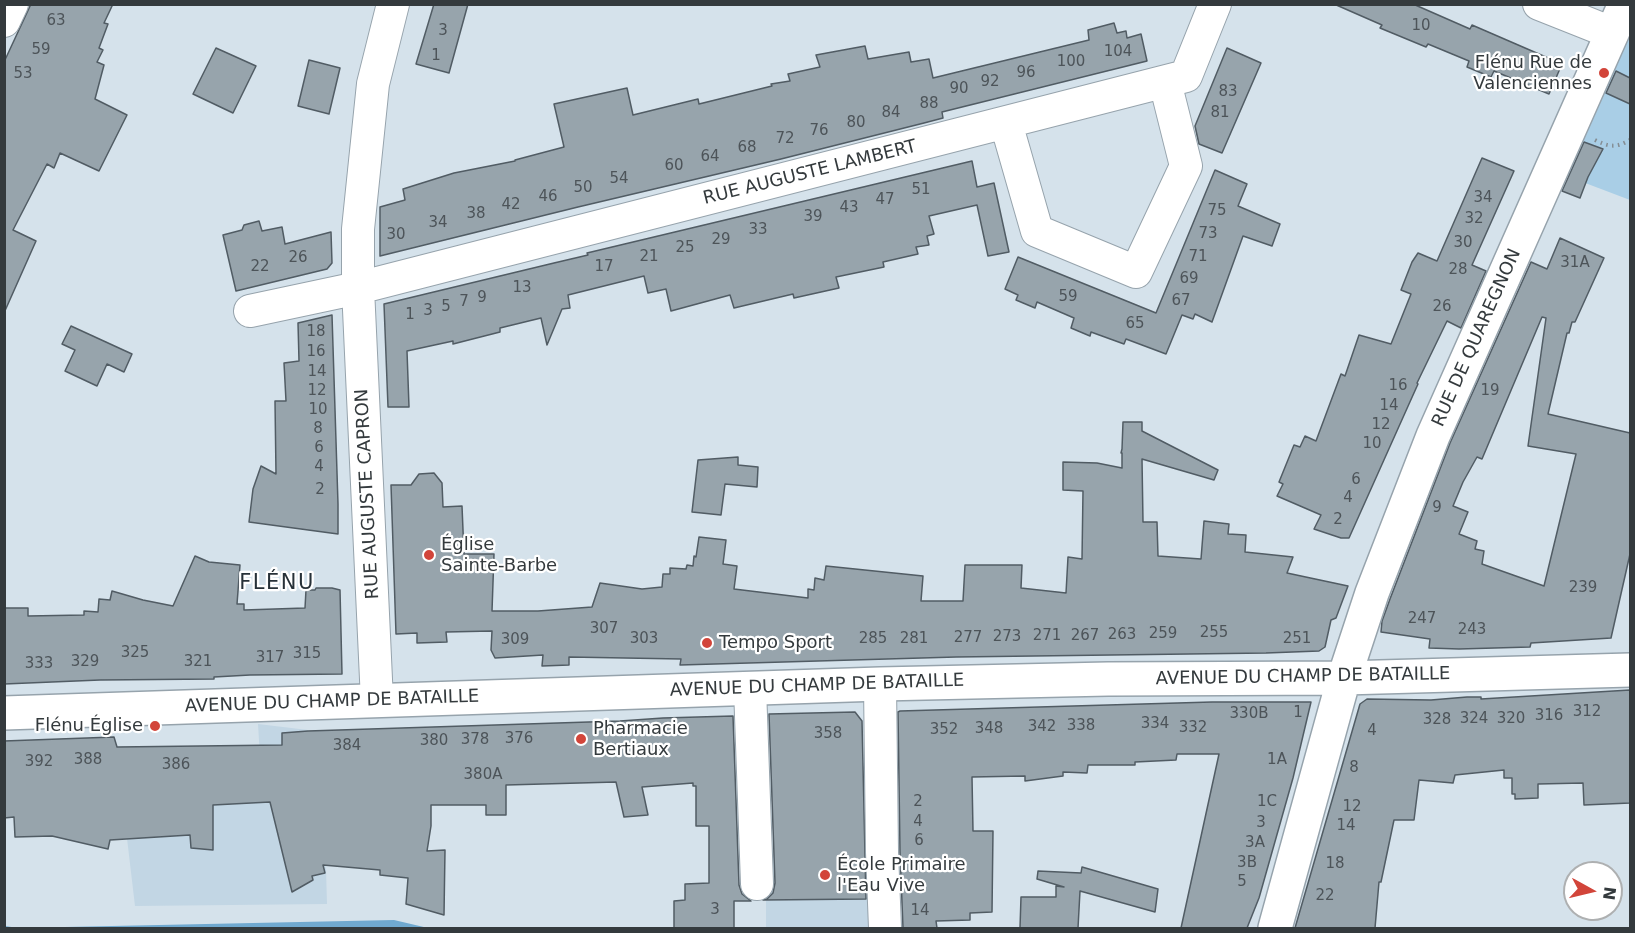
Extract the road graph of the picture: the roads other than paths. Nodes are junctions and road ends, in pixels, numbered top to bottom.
1 (12, 4) edge
2 (393, 4) edge
3 (1215, 4) edge
4 (1539, 4) edge
5 (1618, 19) edge
6 (4, 21) edge
7 (1164, 82) junction
8 (1006, 123) junction
9 (358, 288) junction
10 (250, 311) dead end
11 (1630, 670) edge
12 (1344, 678) junction
13 (880, 684) junction
14 (750, 688) junction
15 (377, 701) junction
16 (4, 713) edge
17 (757, 884) dead end
18 (885, 928) edge
19 (1275, 928) edge

1 - 6 street
2 - 9 street, RUE AUGUSTE CAPRON
3 - 7 street, RUE AUGUSTE LAMBERT
4 - 5 street
5 - 12 street, RUE DE QUAREGNON
7 - 8 street, RUE AUGUSTE LAMBERT
7 - 8 street
8 - 9 street, RUE AUGUSTE LAMBERT
9 - 10 street
9 - 15 street, RUE AUGUSTE CAPRON
11 - 12 street, AVENUE DU CHAMP DE BATAILLE
12 - 13 street, AVENUE DU CHAMP DE BATAILLE
12 - 19 street, RUE DE QUAREGNON
13 - 14 street, AVENUE DU CHAMP DE BATAILLE
13 - 18 street
14 - 15 street, AVENUE DU CHAMP DE BATAILLE
14 - 17 street
15 - 16 street, AVENUE DU CHAMP DE BATAILLE

